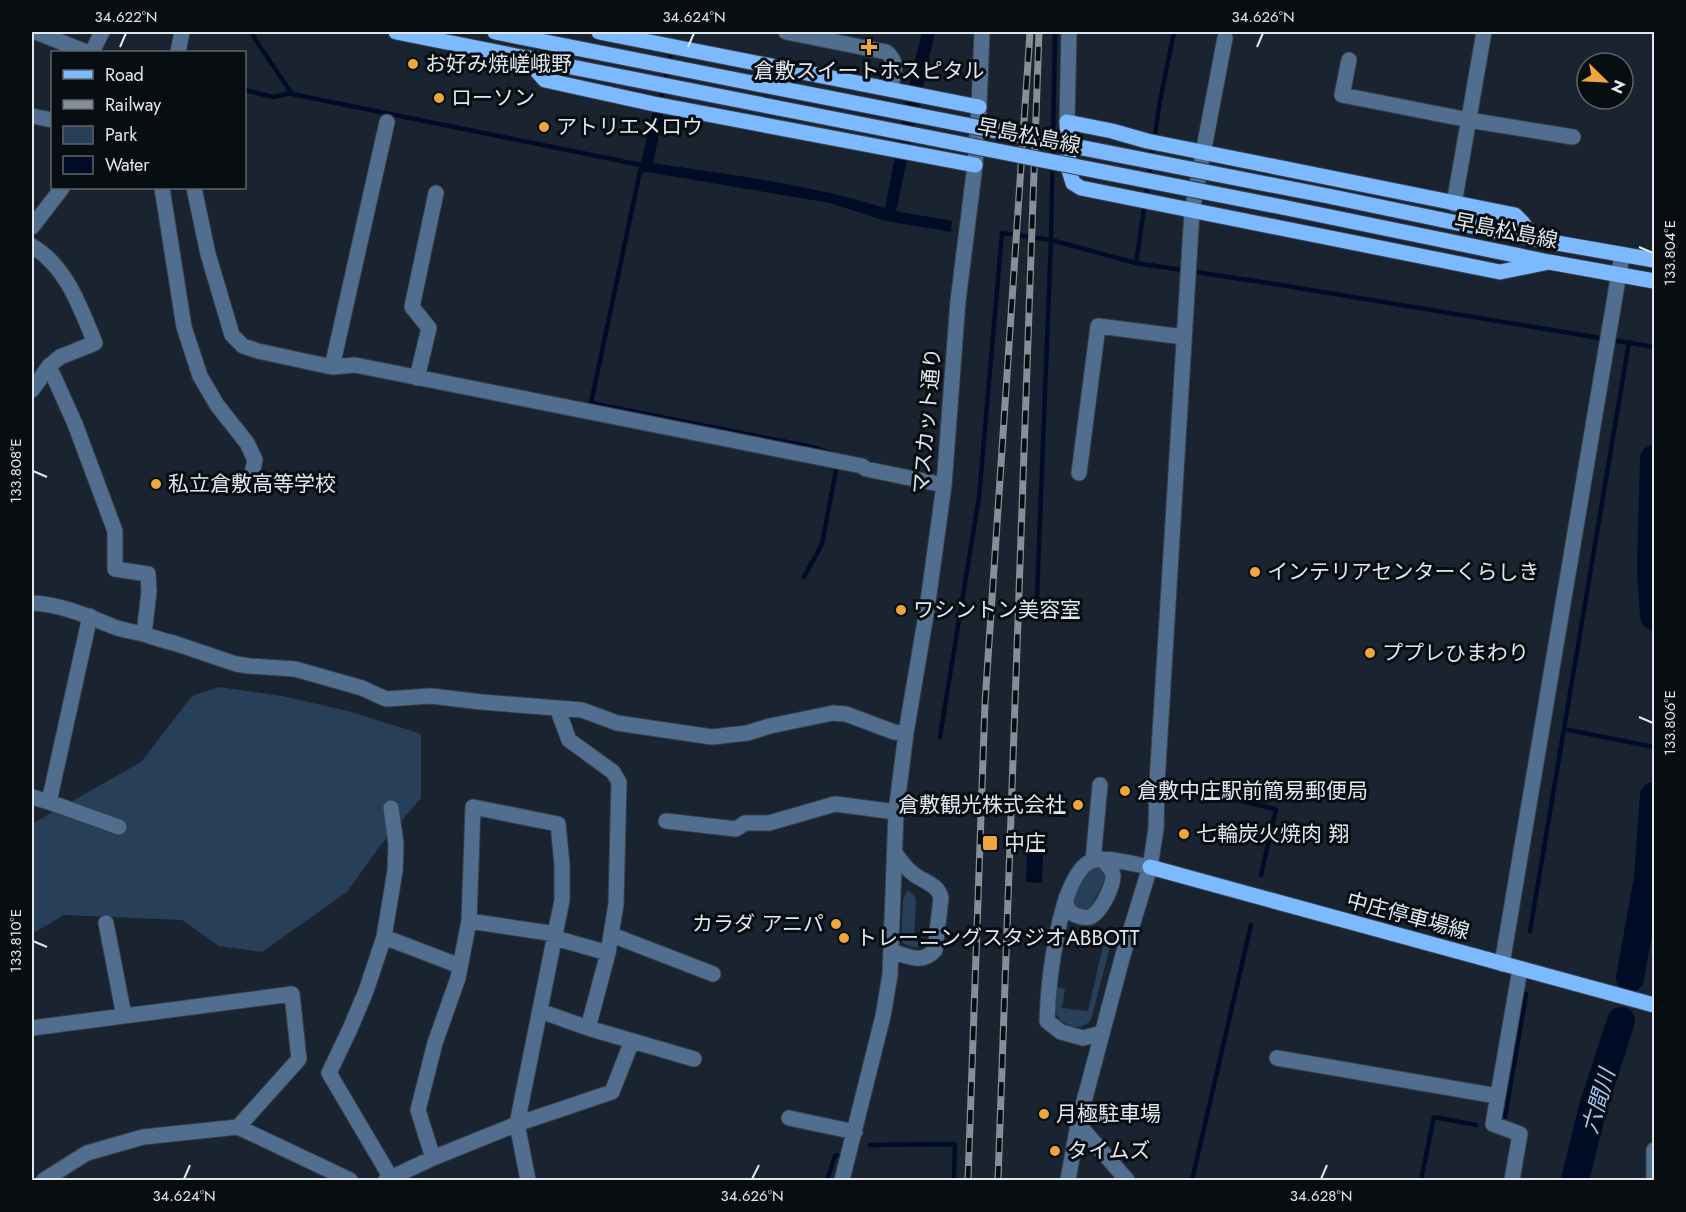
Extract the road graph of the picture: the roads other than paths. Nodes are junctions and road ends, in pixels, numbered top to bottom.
1 (36, 32) edge
2 (102, 32) edge
3 (182, 32) edge
4 (396, 32) edge
5 (495, 32) edge
6 (599, 32) edge
7 (786, 32) edge
8 (982, 32) edge
9 (1070, 32) edge
10 (1484, 32) edge
11 (523, 34) edge
12 (1225, 38) dead end
13 (84, 51) edge
14 (92, 51) edge
15 (178, 51) edge
16 (529, 58) junction
17 (1349, 60) dead end
18 (897, 91) junction
19 (980, 107) junction
20 (32, 116) edge
21 (51, 120) edge
22 (1469, 120) junction
23 (387, 122) dead end
24 (1068, 122) junction
25 (1573, 137) dead end
26 (1203, 152) junction
27 (975, 165) junction
28 (61, 189) edge
29 (162, 189) edge
30 (194, 189) edge
31 (436, 193) dead end
32 (1454, 204) junction
33 (1192, 211) junction
34 (32, 227) edge
35 (1534, 239) junction
36 (32, 246) edge
37 (1622, 255) junction
38 (1651, 259) edge
39 (1549, 261) junction
40 (1619, 275) junction
41 (1650, 280) edge
42 (1184, 337) junction
43 (49, 366) junction
44 (332, 367) junction
45 (417, 378) junction
46 (32, 390) edge
47 (253, 469) dead end
48 (1079, 473) dead end
49 (944, 485) junction
50 (32, 603) edge
51 (90, 616) junction
52 (144, 634) junction
53 (557, 708) junction
54 (906, 733) junction
55 (1100, 785) dead end
56 (32, 797) edge
57 (49, 802) junction
58 (391, 808) dead end
59 (896, 812) junction
60 (666, 821) dead end
61 (119, 828) dead end
62 (895, 853) junction
63 (1097, 860) junction
64 (1150, 867) junction
65 (917, 876) junction
66 (893, 893) junction
67 (1066, 898) junction
68 (469, 921) junction
69 (106, 923) dead end
70 (612, 935) junction
71 (555, 936) junction
72 (384, 937) junction
73 (891, 951) junction
74 (608, 954) junction
75 (1502, 964) junction
76 (460, 966) junction
77 (1520, 969) junction
78 (713, 974) dead end
79 (1654, 1005) edge
80 (540, 1011) junction
81 (124, 1016) junction
82 (32, 1028) edge
83 (588, 1028) junction
84 (1102, 1033) junction
85 (632, 1041) junction
86 (1277, 1058) dead end
87 (694, 1059) dead end
88 (1497, 1096) junction
89 (789, 1118) dead end
90 (517, 1124) junction
91 (1078, 1124) junction
92 (238, 1127) junction
93 (855, 1132) junction
94 (1654, 1150) edge
95 (433, 1158) junction
96 (389, 1179) edge
97 (44, 1180) edge
98 (350, 1180) edge
99 (528, 1180) edge
100 (842, 1180) edge
101 (1068, 1180) edge
102 (1127, 1180) edge
103 (1512, 1180) edge
104 (1653, 1180) edge

1 - 13 street
2 - 14 street
3 - 15 street
4 - 16 main road, 早島松島線
5 - 11 main road, 早島松島線
6 - 18 main road
7 - 18 street
8 - 19 street, マスカット通り
9 - 24 street
10 - 22 street
11 - 35 main road, 早島松島線, bridge
12 - 26 street
16 - 27 main road
16 - 39 main road, 早島松島線, bridge
17 - 22 street
18 - 19 main road
19 - 27 street, マスカット通り
20 - 21 street
22 - 25 street
22 - 32 street
23 - 44 street
24 - 26 main road
24 - 33 main road
26 - 32 main road
26 - 33 street
27 - 49 street, マスカット通り
28 - 34 street
29 - 47 street
30 - 44 street
31 - 45 street
32 - 35 main road
33 - 39 main road
33 - 42 street
35 - 37 main road, 早島松島線
36 - 43 street
37 - 38 main road, 早島松島線
37 - 40 street
39 - 40 main road, 早島松島線
40 - 41 main road, 早島松島線
40 - 75 street
42 - 48 street
42 - 64 street
43 - 46 street
43 - 52 street
44 - 45 street
45 - 49 street
49 - 54 street, マスカット通り
50 - 51 street
51 - 52 street
51 - 57 street
52 - 53 street
53 - 54 street
53 - 70 street
54 - 59 street, マスカット通り
55 - 63 street
56 - 57 street
57 - 61 street
58 - 72 street
59 - 60 street
59 - 62 street, マスカット通り
62 - 65 street
62 - 66 street, マスカット通り
63 - 64 street
63 - 67 street
63 - 67 street
64 - 75 main road, 中庄停車場線
64 - 84 street
65 - 66 street
65 - 73 street
66 - 73 street, マスカット通り
67 - 84 street
68 - 71 street
68 - 71 street
68 - 76 street
69 - 81 street
70 - 74 street
70 - 78 street
71 - 74 street
71 - 80 street
72 - 76 street
72 - 96 street
73 - 93 street, マスカット通り
74 - 83 street
75 - 77 main road, 中庄停車場線
76 - 95 street
77 - 79 main road, 中庄停車場線
77 - 88 street
80 - 83 street
80 - 90 street
81 - 82 street
81 - 92 street
83 - 85 street
84 - 91 street
85 - 87 street
85 - 90 street
86 - 88 street
88 - 103 street
89 - 93 street
90 - 95 street
90 - 99 street
91 - 101 street
91 - 102 street
92 - 97 street
92 - 98 street
93 - 100 street, マスカット通り
94 - 104 street
95 - 96 street

